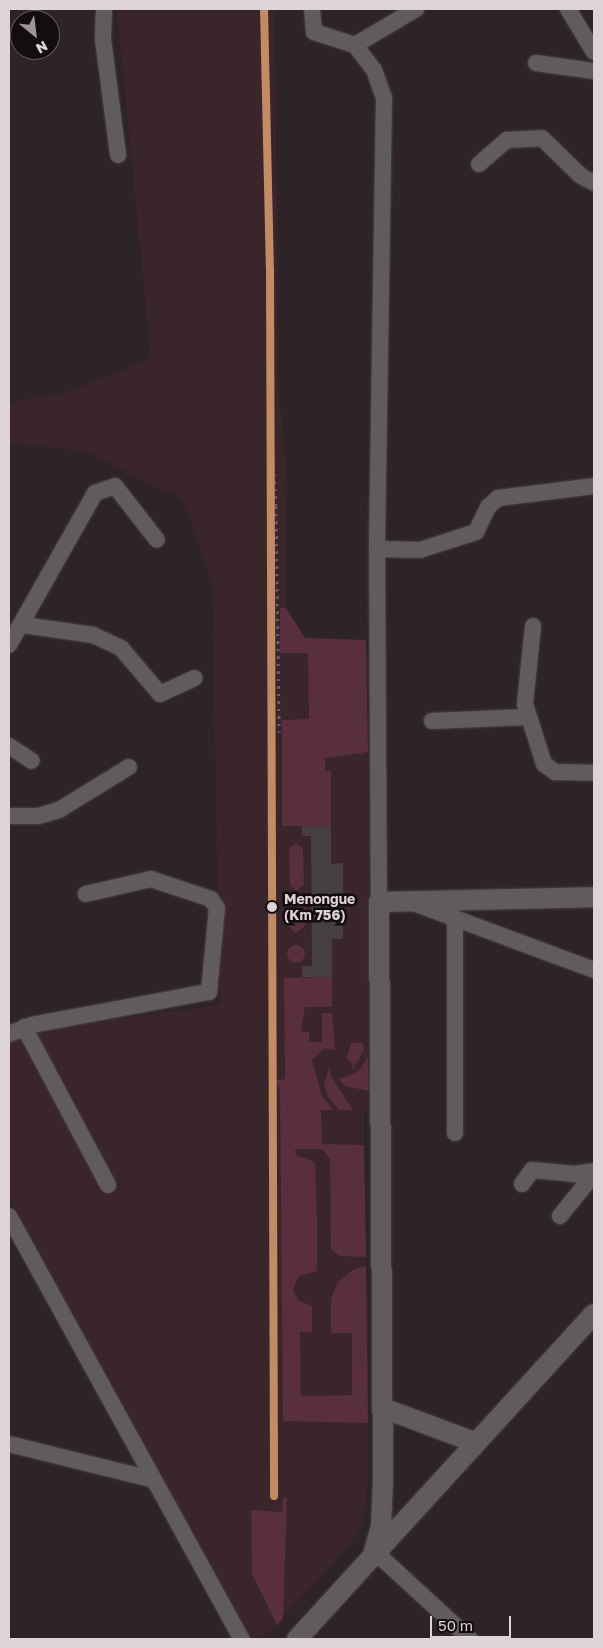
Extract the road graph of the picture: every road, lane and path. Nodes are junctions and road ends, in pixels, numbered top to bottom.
1 (104, 9) edge
2 (312, 9) edge
3 (416, 9) edge
4 (568, 9) edge
5 (356, 45) junction
6 (594, 52) edge
7 (536, 63) dead end
8 (594, 71) edge
9 (118, 155) dead end
10 (479, 164) dead end
11 (594, 183) edge
12 (594, 486) edge
13 (157, 540) dead end
14 (377, 549) junction
15 (23, 624) junction
16 (533, 626) dead end
17 (9, 645) edge
18 (195, 678) dead end
19 (527, 717) junction
20 (432, 721) dead end
21 (9, 746) edge
22 (32, 760) dead end
23 (129, 767) dead end
24 (594, 773) edge
25 (9, 816) edge
26 (86, 894) dead end
27 (594, 897) edge
28 (410, 901) junction
29 (379, 902) junction
30 (455, 919) junction
31 (594, 970) edge
32 (24, 1026) junction
33 (9, 1034) edge
34 (455, 1133) dead end
35 (594, 1173) edge
36 (522, 1184) dead end
37 (108, 1185) dead end
38 (9, 1216) edge
39 (560, 1216) dead end
40 (594, 1314) edge
41 (383, 1408) junction
42 (474, 1442) junction
43 (9, 1444) edge
44 (154, 1480) junction
45 (374, 1551) junction
46 (242, 1639) edge
47 (297, 1639) edge
48 (470, 1639) edge

1 - 9 street
2 - 5 street
3 - 5 street
4 - 6 street
5 - 14 street
7 - 8 street
10 - 11 street
12 - 14 street
13 - 15 street
14 - 29 street
15 - 17 street
15 - 18 street
16 - 19 street
19 - 20 street
19 - 24 street
21 - 22 street
23 - 25 street
26 - 32 street
27 - 28 main road
28 - 29 main road
28 - 30 street
29 - 41 main road
30 - 31 street
30 - 34 street
32 - 33 street
32 - 37 street
35 - 36 street
35 - 39 street
38 - 44 street
40 - 42 main road
41 - 42 main road
41 - 45 main road
42 - 45 main road
43 - 44 street
44 - 46 street
45 - 47 main road
45 - 48 street

